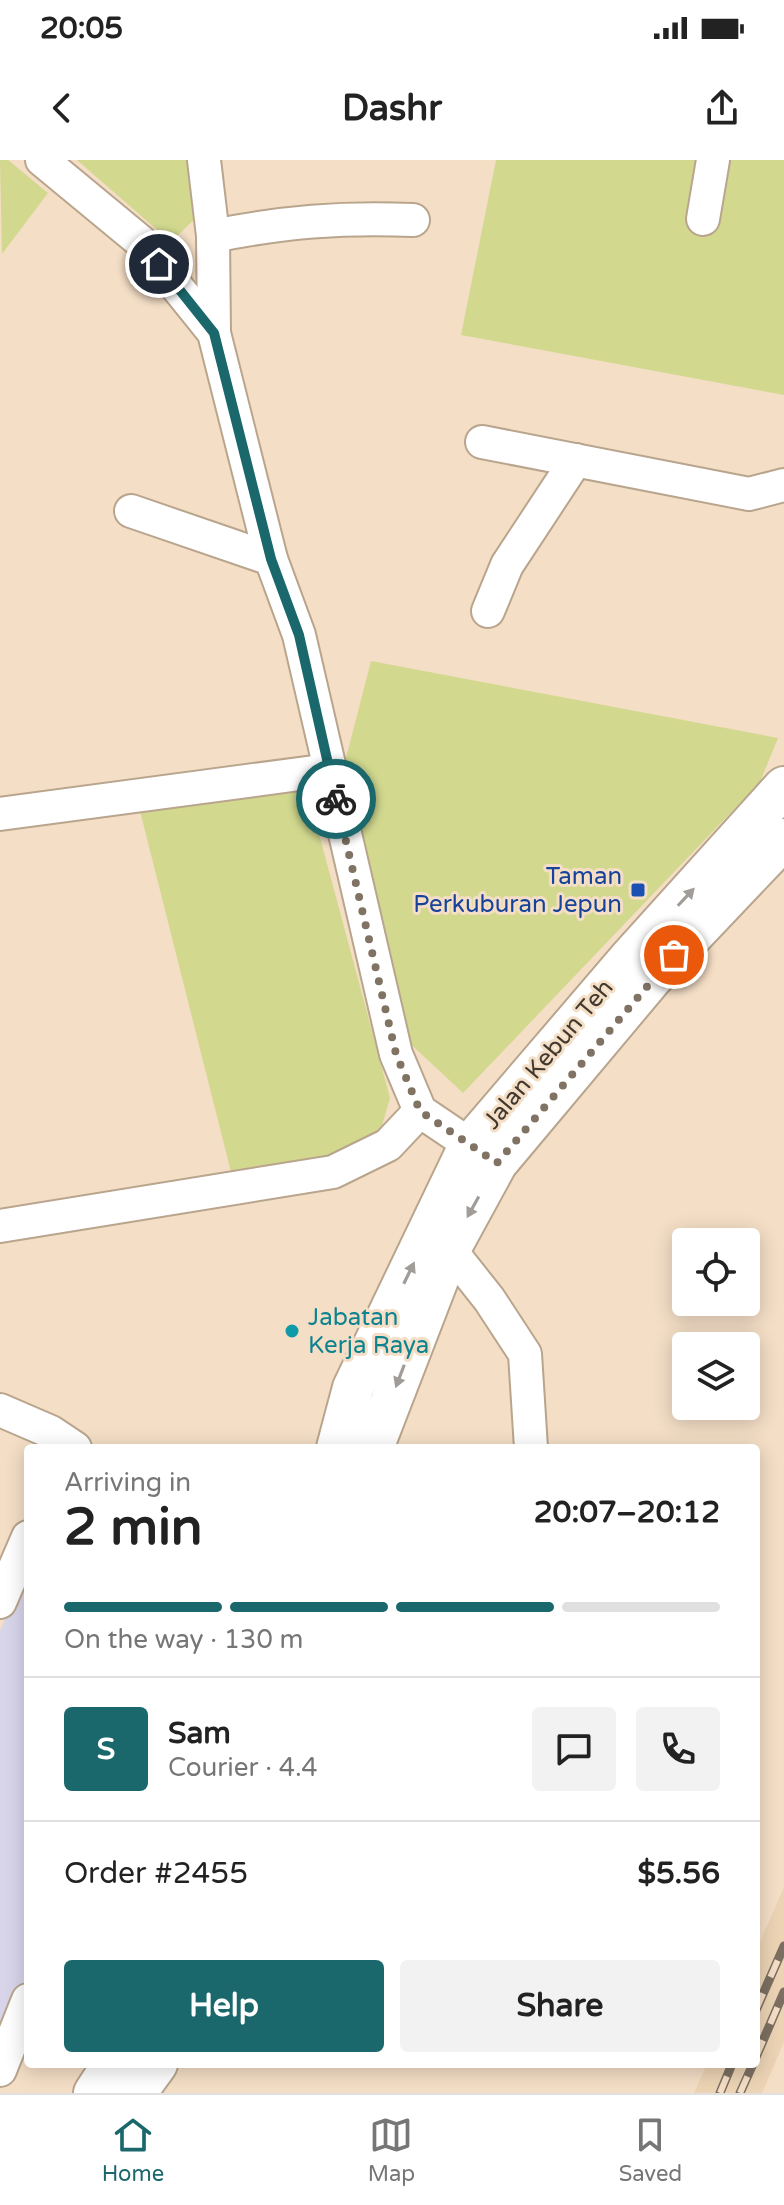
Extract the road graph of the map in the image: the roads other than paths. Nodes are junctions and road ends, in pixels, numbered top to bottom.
1 (42, 160) edge
2 (204, 160) edge
3 (713, 160) edge
4 (703, 219) dead end
5 (413, 220) dead end
6 (213, 236) junction
7 (214, 333) junction
8 (482, 442) dead end
9 (576, 460) junction
10 (784, 485) edge
11 (131, 511) dead end
12 (271, 559) junction
13 (488, 611) dead end
14 (329, 770) junction
15 (784, 787) edge
16 (0, 814) edge
17 (784, 839) edge
18 (420, 1111) junction
19 (483, 1155) junction
20 (0, 1226) edge
21 (440, 1238) junction
22 (0, 1410) edge
23 (68, 1444) edge
24 (338, 1444) edge
25 (374, 1444) edge
26 (531, 1444) edge
27 (24, 1546) edge
28 (0, 1602) edge
29 (24, 2010) edge
30 (110, 2068) edge
31 (154, 2068) edge
32 (0, 2070) edge
33 (94, 2093) edge
34 (136, 2093) edge

1 - 7 street
2 - 6 street
3 - 4 street
5 - 6 street
6 - 7 street
7 - 12 street
8 - 9 street
9 - 10 street
9 - 13 street
11 - 12 street
12 - 14 street
14 - 16 street
14 - 18 street
19 -> 15 main road, Jalan Kebun Teh
17 - 19 main road, Jalan Kebun Teh
18 - 19 street
18 - 20 street
19 - 21 main road, Jalan Kebun Teh
24 -> 21 main road, Jalan Kebun Teh
21 -> 25 main road, Jalan Kebun Teh
21 - 26 street
22 - 23 street
27 - 28 street
29 - 32 street
30 - 33 main road
31 - 34 main road

